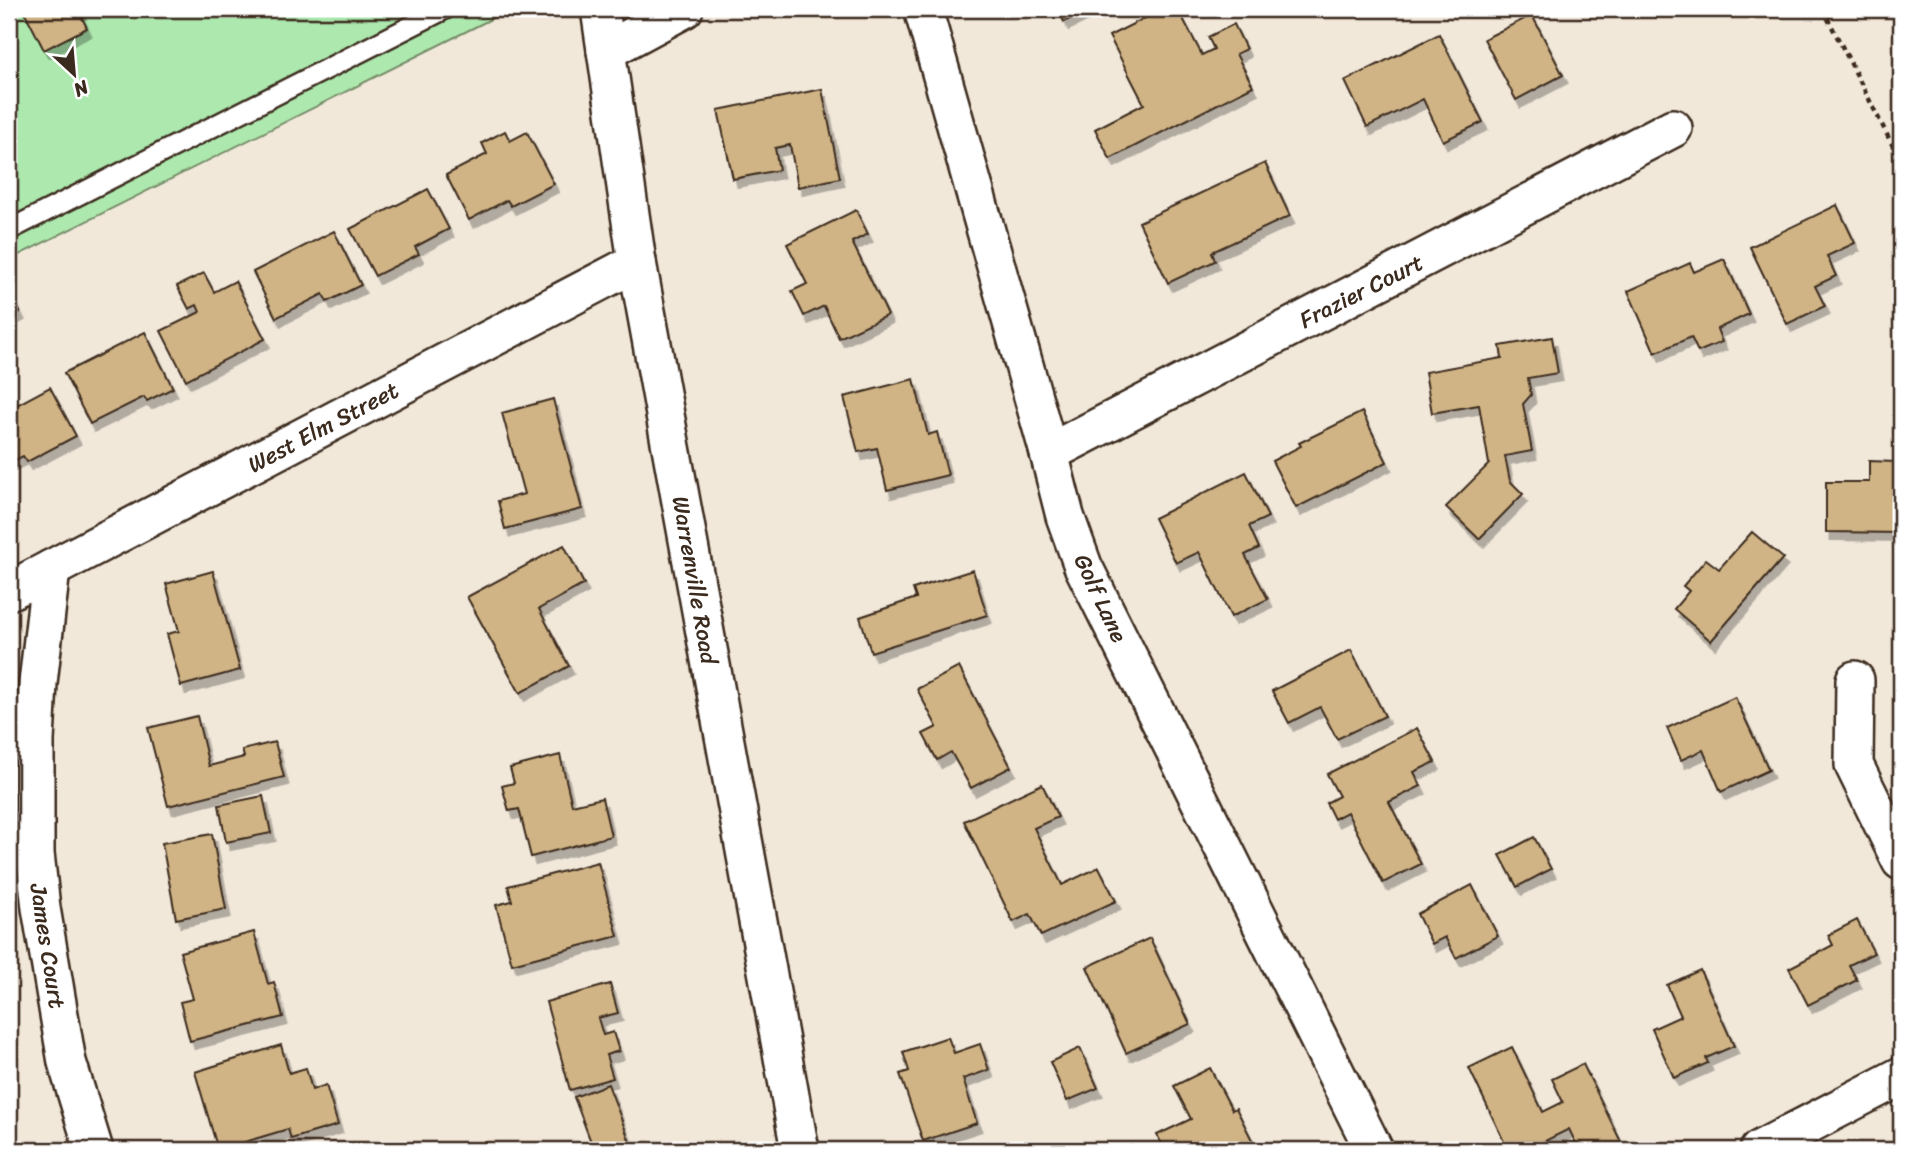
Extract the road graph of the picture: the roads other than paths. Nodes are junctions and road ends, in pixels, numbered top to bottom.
1 (445, 9) edge
2 (600, 9) edge
3 (684, 9) edge
4 (923, 9) edge
5 (606, 51) junction
6 (1673, 128) dead end
7 (9, 230) edge
8 (637, 262) junction
9 (1049, 453) junction
10 (51, 569) junction
11 (9, 591) edge
12 (1855, 680) dead end
13 (1901, 861) edge
14 (1901, 1076) edge
15 (93, 1150) edge
16 (800, 1150) edge
17 (1374, 1150) edge
18 (1759, 1150) edge

1 - 7 lane
2 - 5 street, Warrenville Road
3 - 5 street
4 - 9 street, Golf Lane
5 - 8 street, Warrenville Road
6 - 9 street, Frazier Court
8 - 10 street, West Elm Street
8 - 16 street, Warrenville Road
9 - 17 street, Golf Lane
10 - 11 street, West Elm Street
10 - 15 street, James Court
12 - 13 street
14 - 18 street

